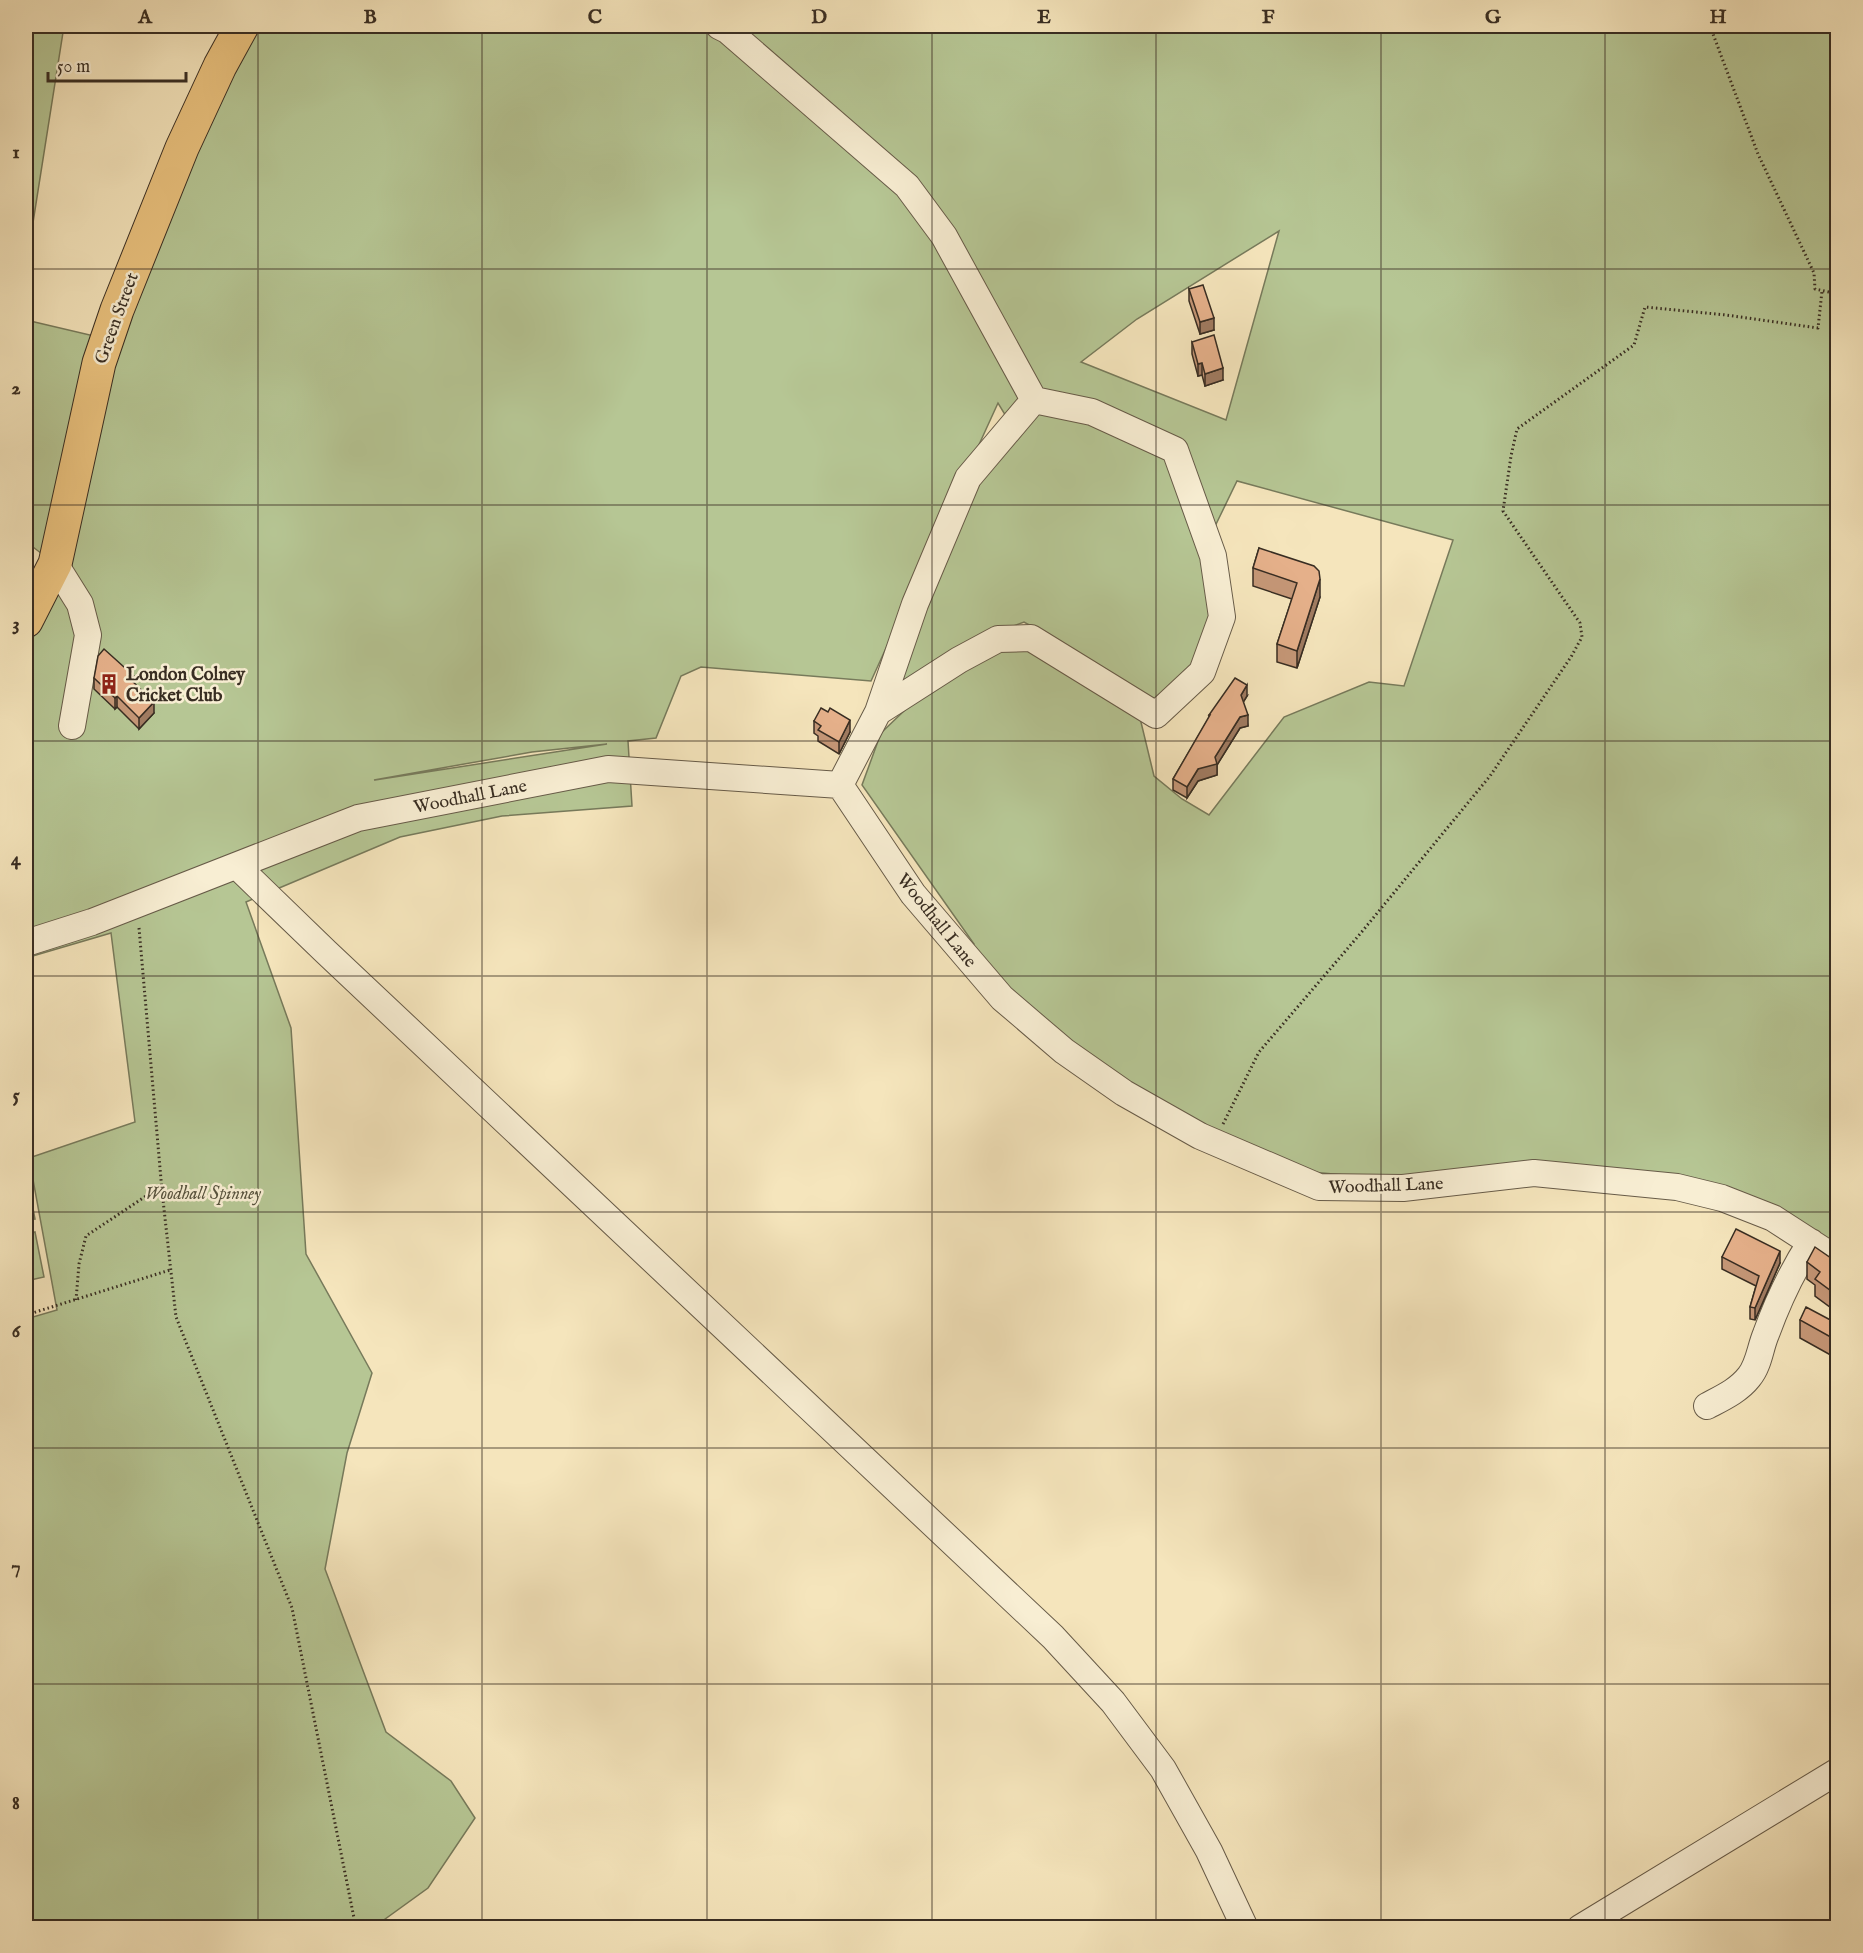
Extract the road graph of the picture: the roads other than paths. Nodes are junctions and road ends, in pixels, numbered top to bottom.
1 (242, 26) edge
2 (719, 26) edge
3 (1034, 400) junction
4 (55, 564) junction
5 (26, 621) edge
6 (878, 712) junction
7 (72, 726) dead end
8 (840, 785) junction
9 (237, 866) junction
10 (26, 943) edge
11 (1811, 1242) junction
12 (1838, 1260) edge
13 (1707, 1406) dead end
14 (1838, 1772) edge
15 (1245, 1928) edge
16 (1580, 1928) edge

1 - 4 main road, Green Street
2 - 3 street
3 - 6 street
3 - 6 street
4 - 5 main road, Green Street
4 - 7 street
6 - 8 street
8 - 9 street, Woodhall Lane
8 - 11 street, Woodhall Lane
9 - 10 street, Woodhall Lane
9 - 15 street
11 - 12 street, Woodhall Lane
11 - 13 street
14 - 16 street

